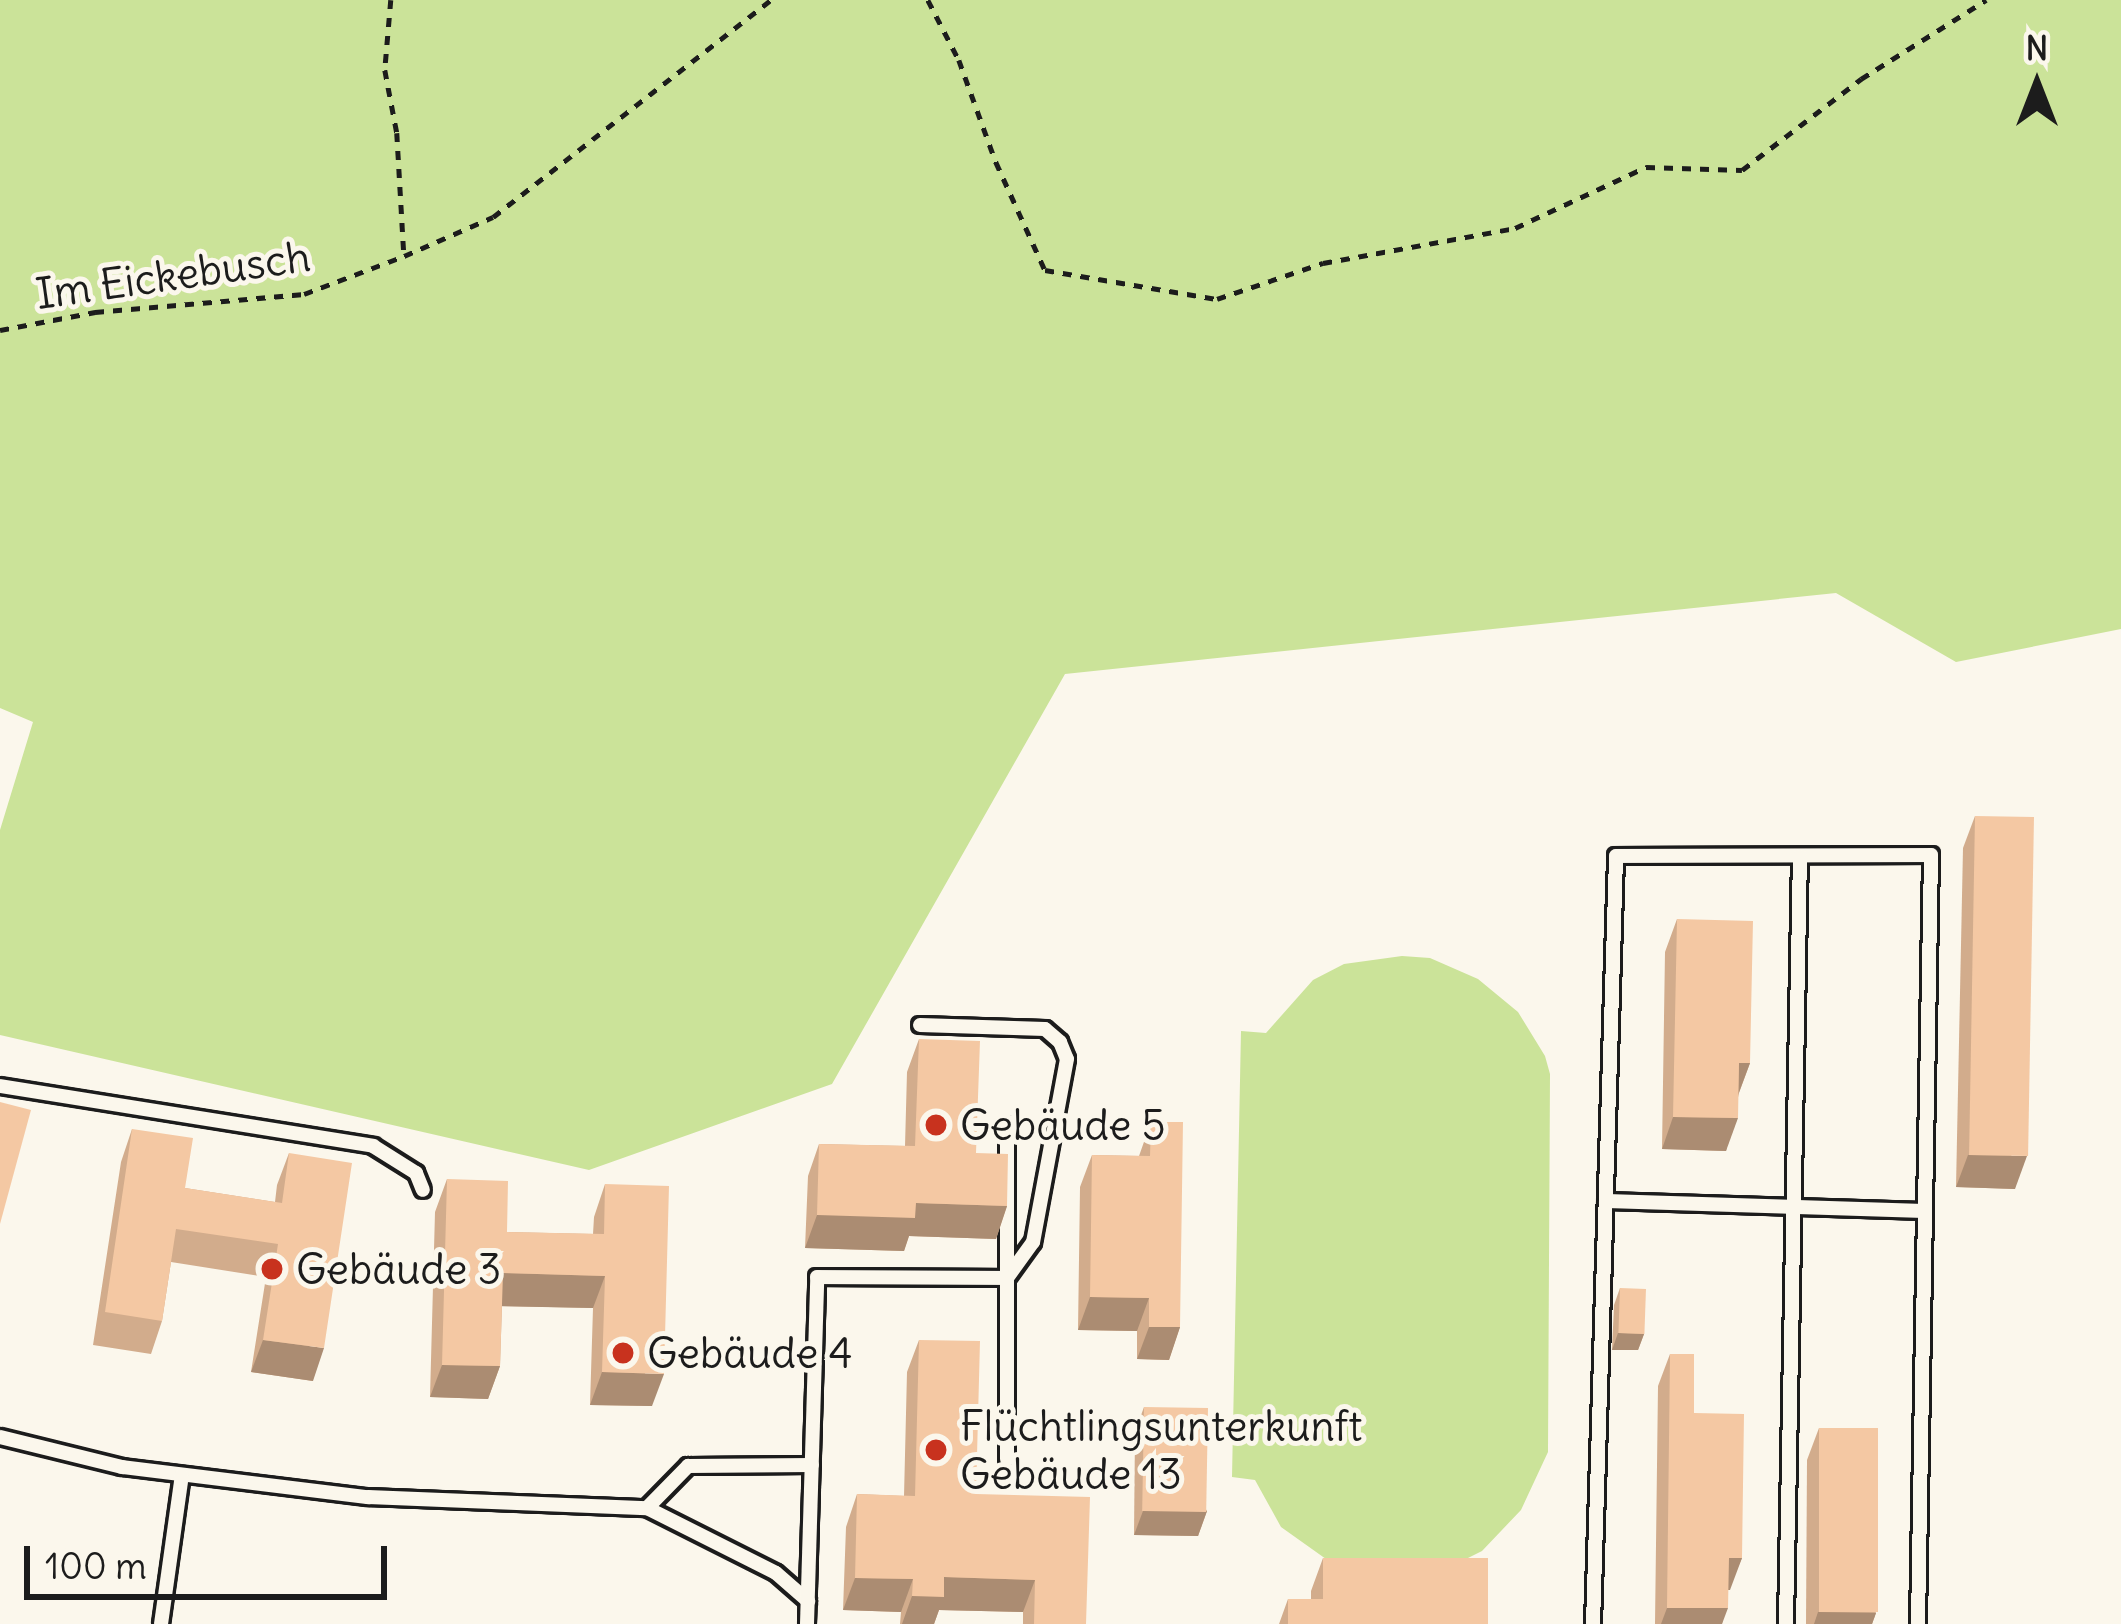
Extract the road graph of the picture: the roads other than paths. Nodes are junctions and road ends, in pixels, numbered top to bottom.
1 (1800, 856) junction
2 (920, 1025) dead end
3 (0, 1086) edge
4 (1007, 1125) dead end
5 (423, 1190) dead end
6 (1606, 1201) junction
7 (1790, 1207) junction
8 (1925, 1210) junction
9 (1007, 1278) junction
10 (0, 1437) edge
11 (1007, 1459) dead end
12 (812, 1465) junction
13 (182, 1474) junction
14 (647, 1508) junction
15 (808, 1601) junction
16 (161, 1624) edge
17 (808, 1624) edge
18 (1593, 1624) edge
19 (1786, 1624) edge
20 (1918, 1624) edge

1 - 6 lane
1 - 7 lane
1 - 8 lane
2 - 9 lane
3 - 5 lane
4 - 9 lane
6 - 7 lane
6 - 18 lane
7 - 8 lane
7 - 19 lane
8 - 20 lane
9 - 11 lane
9 - 12 lane
10 - 13 lane
12 - 14 lane
12 - 15 lane
13 - 14 lane
13 - 16 lane
14 - 15 lane
15 - 17 lane

